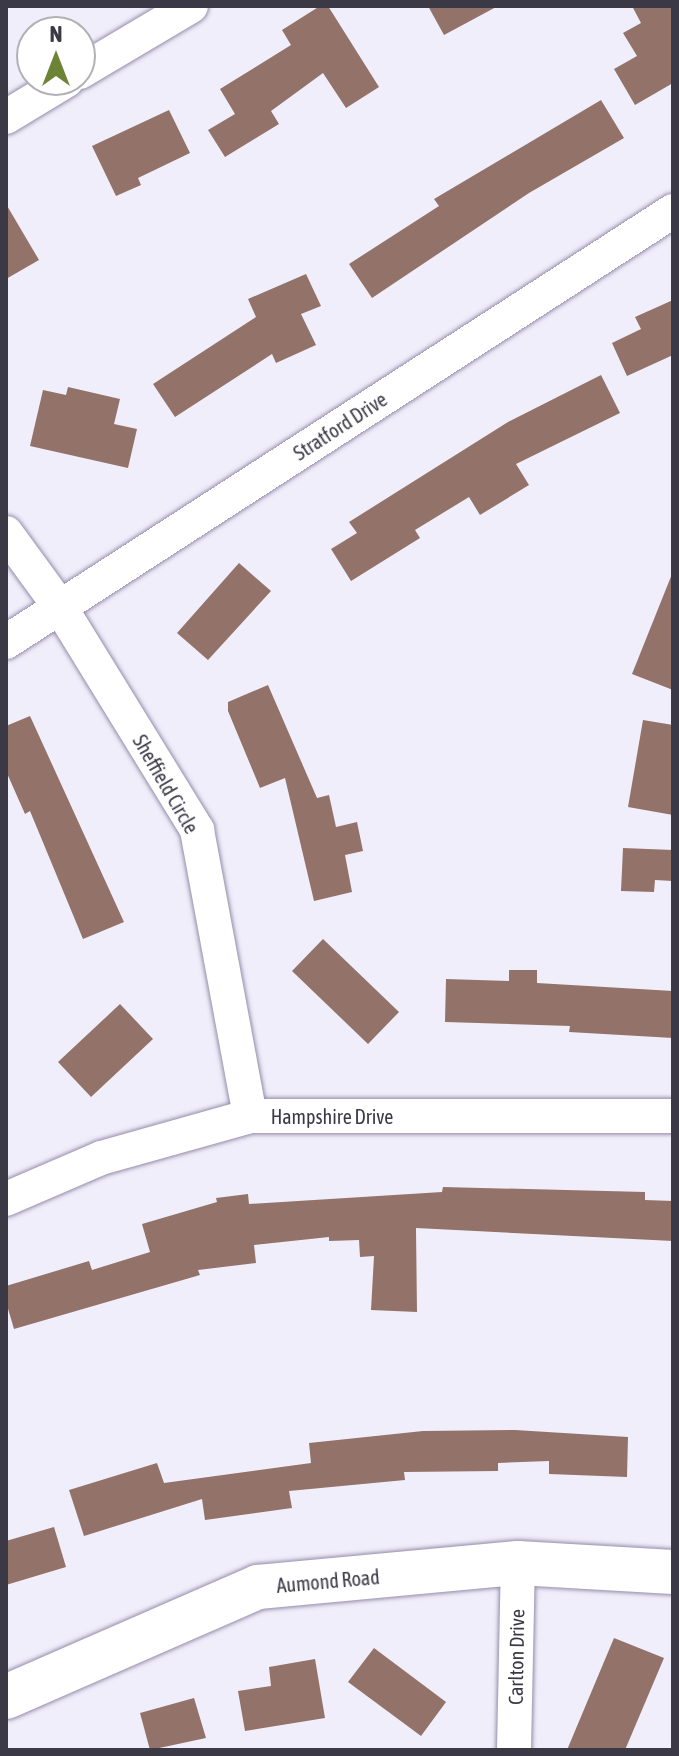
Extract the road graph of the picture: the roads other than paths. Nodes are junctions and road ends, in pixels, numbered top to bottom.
1 (191, 6) edge
2 (96, 62) edge
3 (41, 96) edge
4 (6, 117) edge
5 (673, 211) edge
6 (6, 533) edge
7 (60, 607) junction
8 (6, 642) edge
9 (250, 1116) junction
10 (673, 1116) edge
11 (6, 1199) edge
12 (518, 1563) junction
13 (673, 1572) edge
14 (6, 1697) edge
15 (514, 1750) edge

1 - 2 street
3 - 4 street
5 - 7 street, Stratford Drive
6 - 7 street, Sheffield Circle
7 - 8 street, Stratford Drive
7 - 9 street, Sheffield Circle
9 - 10 street, Hampshire Drive
9 - 11 street, Hampshire Drive
12 - 13 street, Aumond Road
12 - 14 street, Aumond Road
12 - 15 street, Carlton Drive

